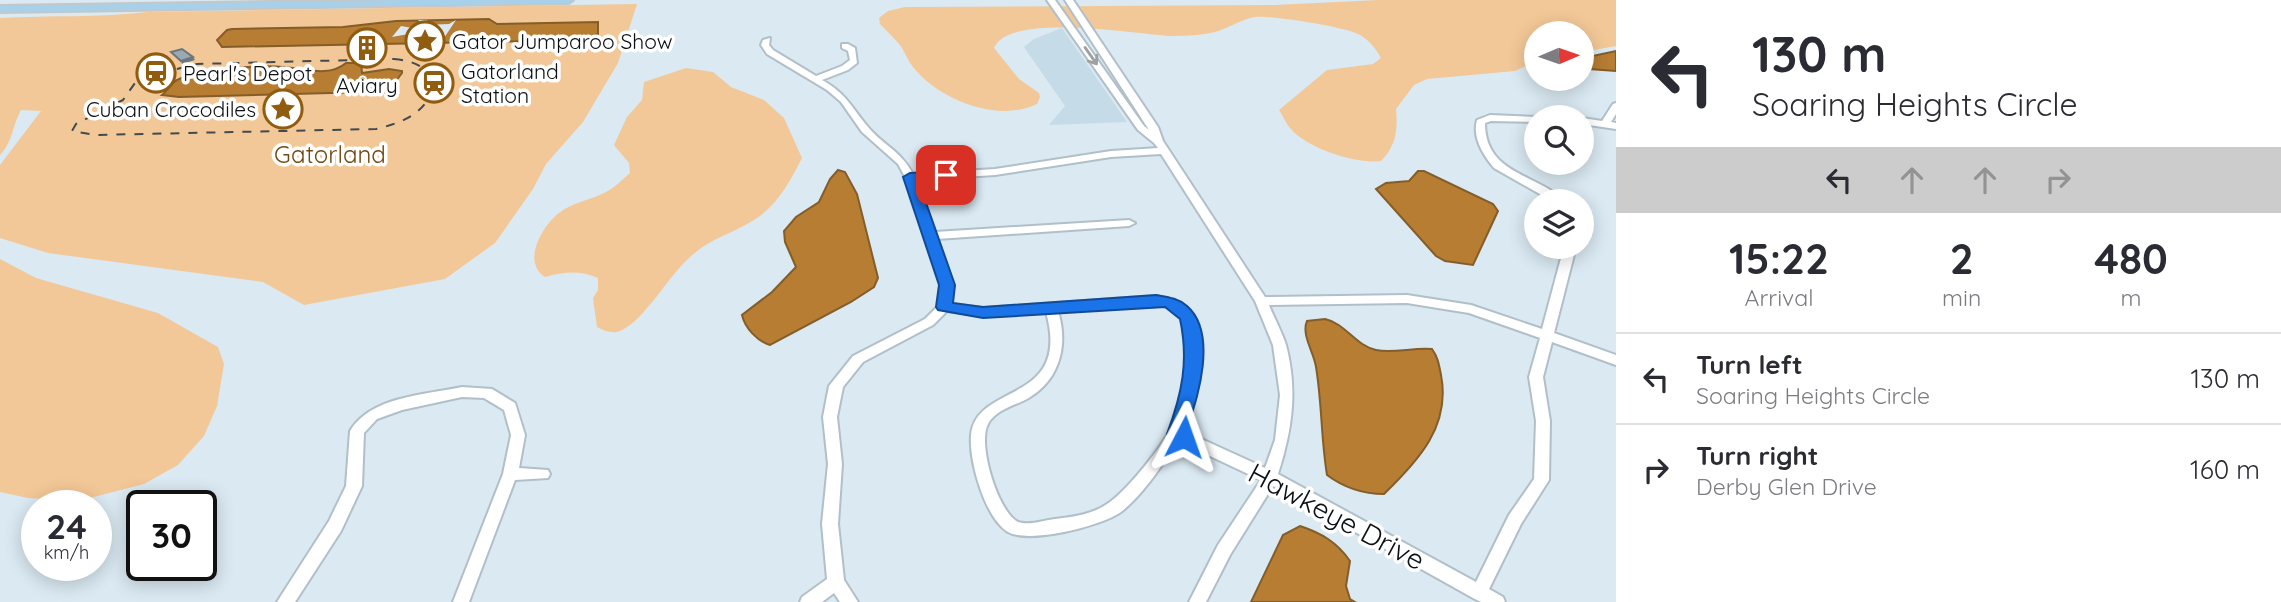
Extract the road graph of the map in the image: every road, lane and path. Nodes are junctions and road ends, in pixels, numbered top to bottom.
1 (173, 0) edge
2 (569, 0) edge
3 (1051, 0) edge
4 (1069, 0) edge
5 (387, 1) edge
6 (0, 3) edge
7 (249, 3) edge
8 (0, 9) edge
9 (768, 40) dead end
10 (845, 46) dead end
11 (816, 79) junction
12 (1616, 106) edge
13 (1524, 119) edge
14 (1611, 125) edge
15 (1161, 146) junction
16 (910, 177) junction
17 (1538, 189) edge
18 (1129, 223) dead end
19 (930, 236) junction
20 (1567, 259) edge
21 (1261, 301) junction
22 (944, 307) junction
23 (1051, 308) junction
24 (1547, 335) junction
25 (1616, 360) edge
26 (1176, 434) junction
27 (510, 474) junction
28 (543, 474) dead end
29 (1270, 477) junction
30 (836, 582) junction
31 (1479, 593) junction
32 (285, 602) edge
33 (461, 602) edge
34 (808, 602) edge
35 (850, 602) edge
36 (1197, 602) edge
37 (1497, 602) edge

1 - 6 main road
2 - 5 main road
3 -> 15 street
4 - 15 street
5 - 7 main road
7 - 8 main road
9 - 11 street
10 - 11 street
11 - 16 street
12 - 14 street
13 - 17 street
15 - 16 street
15 - 21 street
16 - 19 street
18 - 19 street
19 - 22 street
20 - 24 street
21 - 24 street
21 - 29 street
22 - 23 street
22 - 30 street
23 - 26 street
23 - 26 street
24 - 25 street
24 - 31 street
26 - 29 street, Hawkeye Drive
27 - 28 street
27 - 32 street
27 - 33 street
29 - 31 street, Hawkeye Drive
29 - 36 street
30 - 34 street
30 - 35 street
31 - 37 street, Hawkeye Drive

